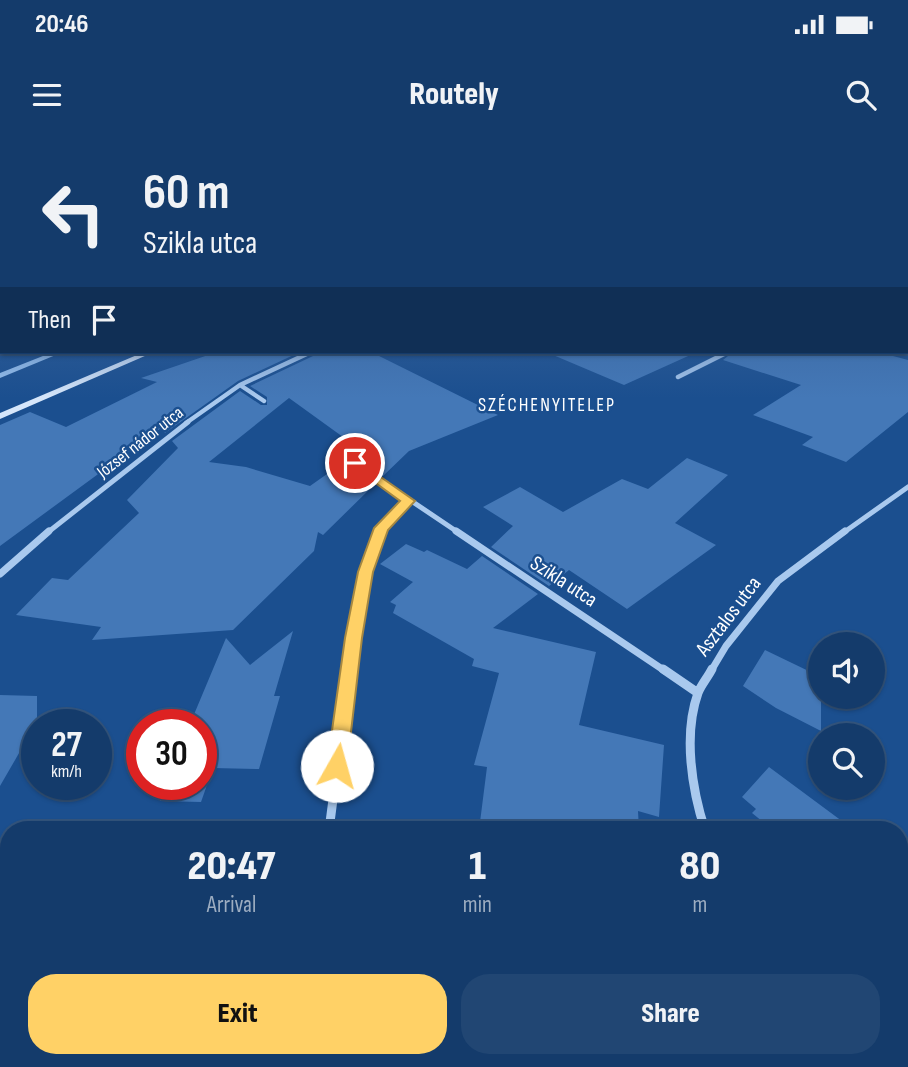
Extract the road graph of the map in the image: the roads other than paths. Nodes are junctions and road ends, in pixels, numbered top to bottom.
1 (145, 354) edge
2 (307, 354) edge
3 (724, 354) edge
4 (678, 377) dead end
5 (240, 385) junction
6 (264, 401) dead end
7 (0, 416) edge
8 (355, 463) dead end
9 (908, 487) edge
10 (408, 501) junction
11 (0, 574) edge
12 (698, 693) junction
13 (330, 821) edge
14 (702, 821) edge

1 - 7 main road
2 - 5 street, József nádor utca
3 - 4 street
5 - 6 street
5 - 11 street, József nádor utca
8 - 10 street, Szikla utca
9 - 12 street, Asztalos utca
10 - 12 street, Szikla utca
10 - 13 street
12 - 14 street, Asztalos utca

